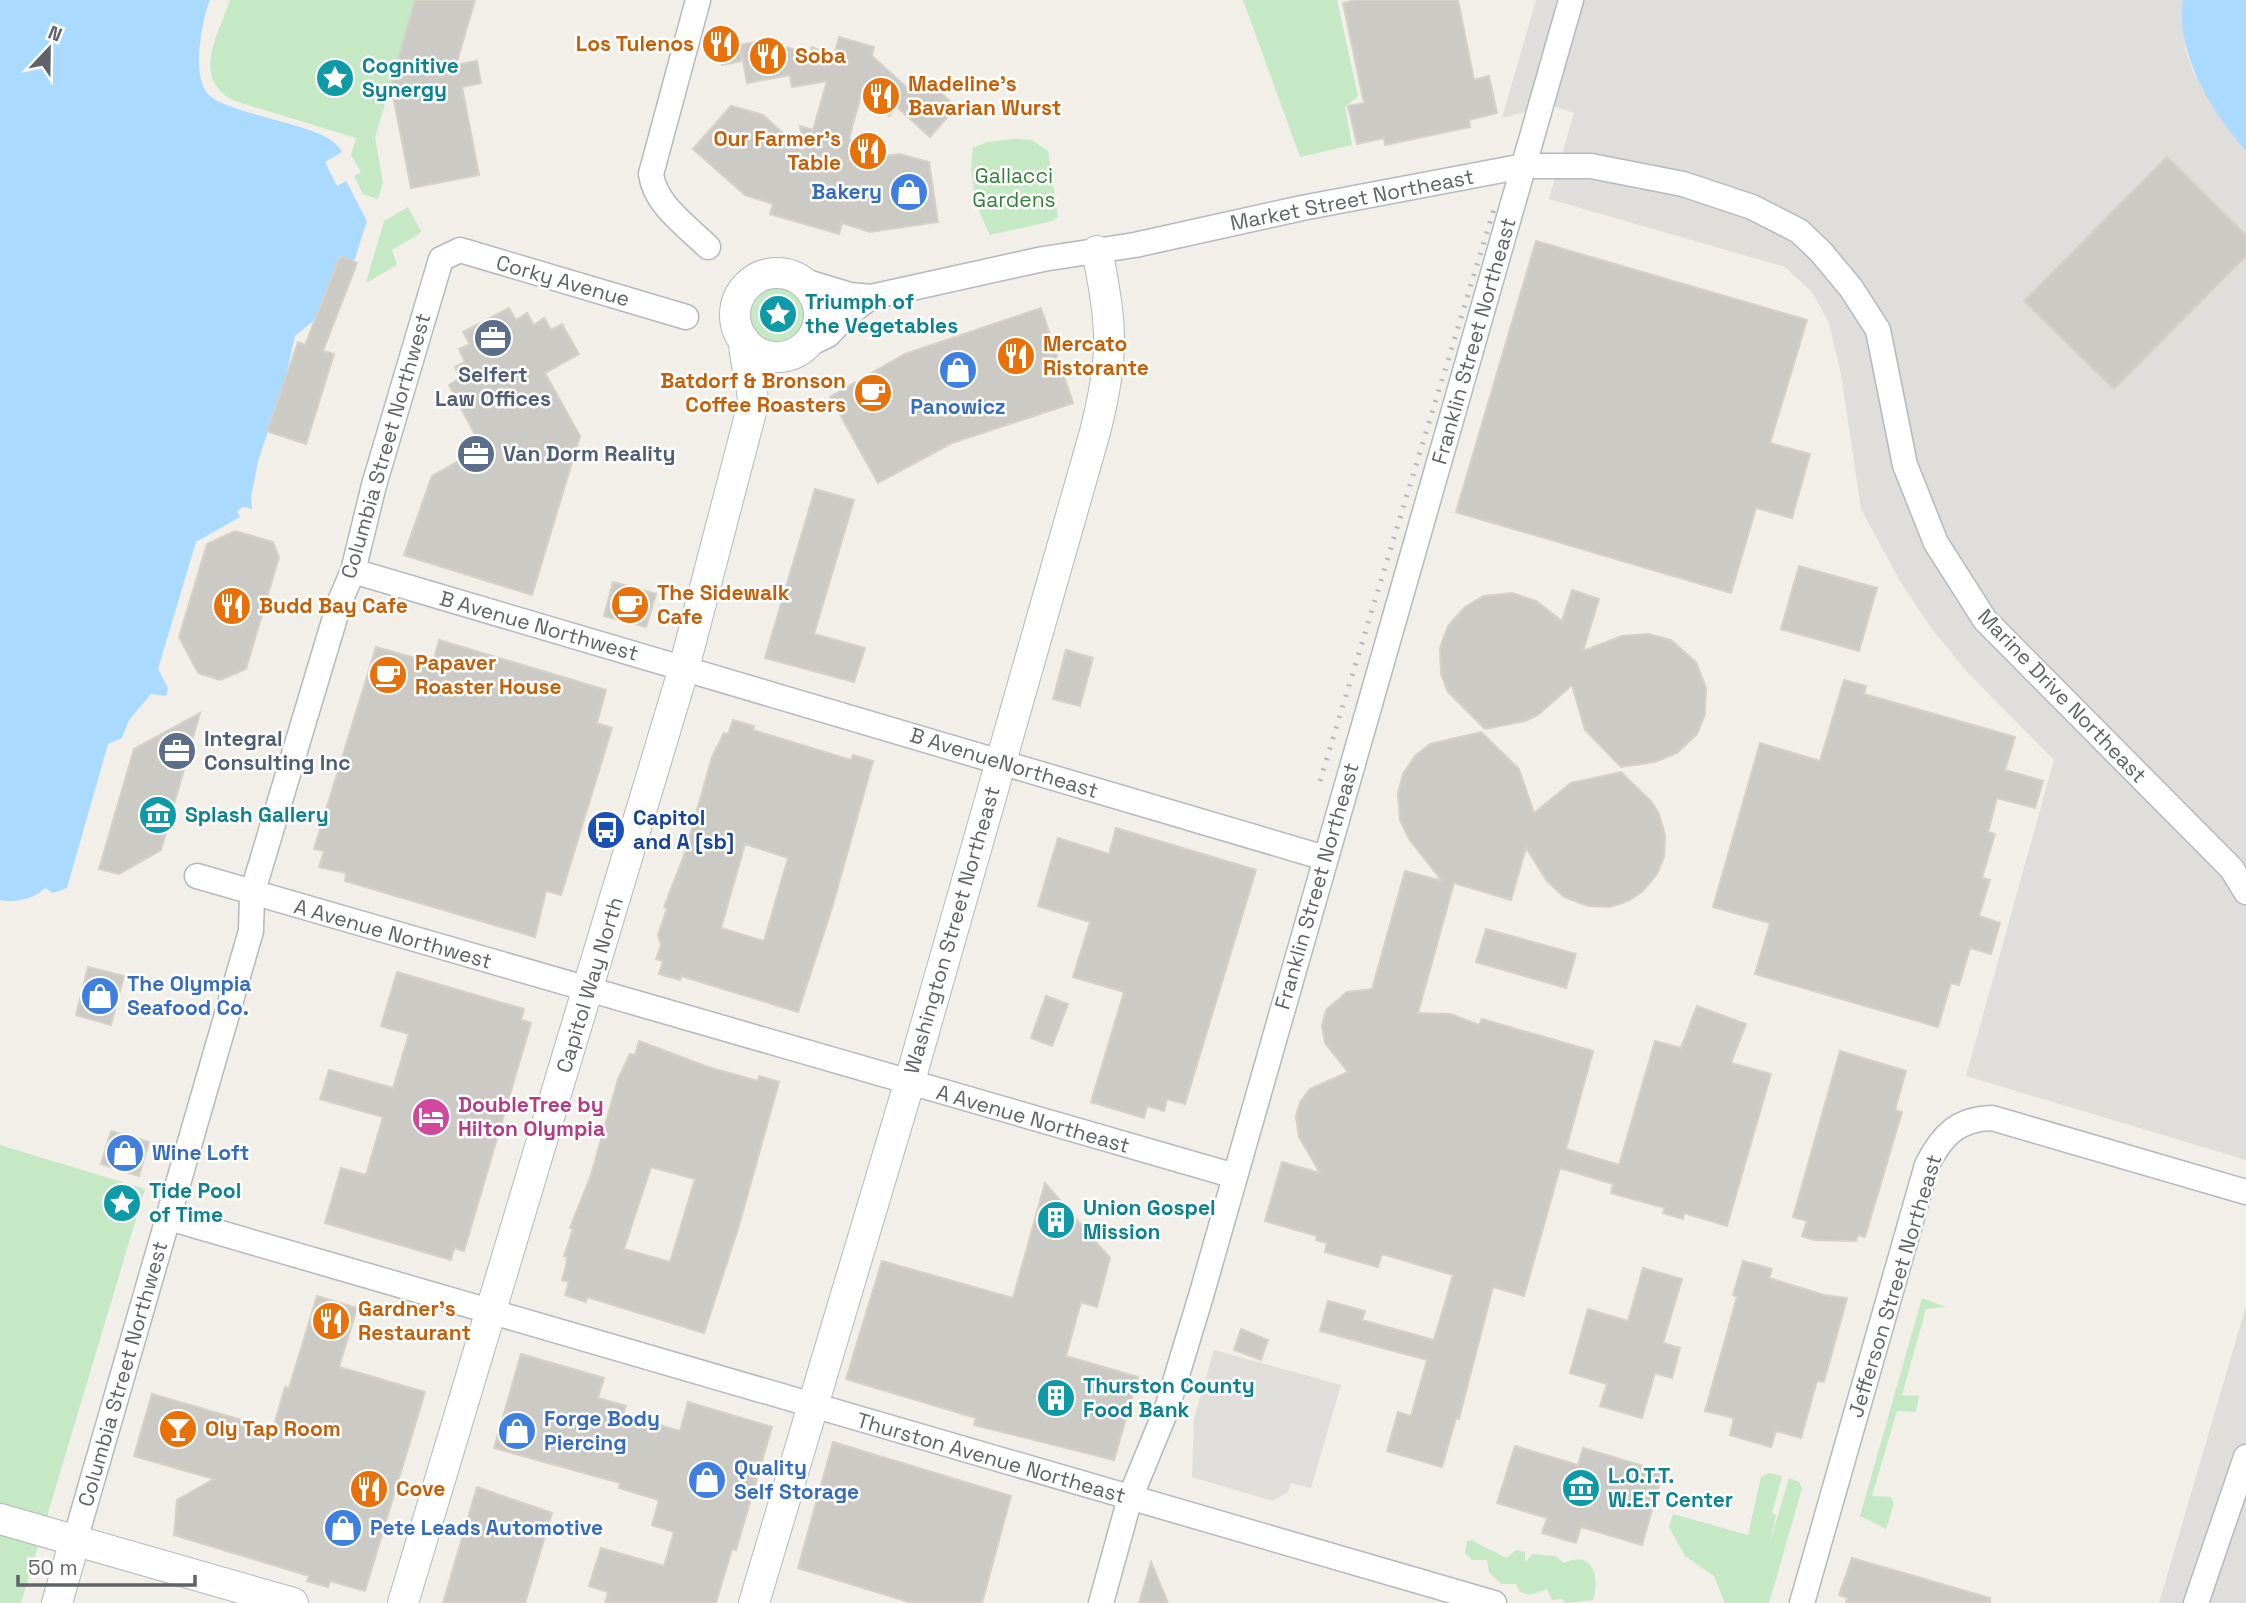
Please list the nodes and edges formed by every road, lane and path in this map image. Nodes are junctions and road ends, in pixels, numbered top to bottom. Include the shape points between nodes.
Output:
1 (698, 0) edge
2 (1571, 0) edge
3 (1524, 166) junction
4 (708, 247) dead end
5 (1097, 251) junction
6 (1821, 252) joint
7 (442, 259) joint
8 (797, 278) junction
9 (871, 297) junction
10 (686, 317) dead end
11 (744, 340) junction
12 (807, 345) junction
13 (753, 404) junction
14 (353, 572) junction
15 (684, 668) junction
16 (999, 762) junction
17 (1325, 858) junction
18 (197, 876) dead end
19 (2246, 892) edge
20 (252, 894) junction
21 (589, 991) junction
22 (909, 1084) junction
23 (1235, 1176) junction
24 (2246, 1192) edge
25 (169, 1218) junction
26 (489, 1310) junction
27 (812, 1406) junction
28 (2246, 1457) edge
29 (1130, 1498) junction
30 (0, 1519) edge
31 (75, 1540) junction
32 (1456, 1598) edge
33 (57, 1603) edge
34 (293, 1603) edge
35 (404, 1603) edge
36 (754, 1603) edge
37 (1101, 1603) edge
38 (1494, 1603) edge
39 (1802, 1603) edge
40 (2196, 1603) edge

1 - 4 street via 651,174 662,202
2 - 3 street
3 - 5 street, Market Street Northeast
3 - 6 street, Market Street Northeast via 1591,166 1683,184 1752,208 1799,231
3 - 17 street, Franklin Street Northeast
5 - 9 street, Market Street Northeast
5 - 16 street, Washington Street Northeast via 1111,332 1109,379
6 - 19 street, Marine Drive Northeast via 1878,330 1905,465 1936,542 1985,620 2232,869
7 - 10 street, Corky Avenue via 460,250
7 - 14 street, Columbia Street Northwest via 374,485
8 - 9 street, Market Street Northeast
8 - 11 street via 762,276 743,291 736,316
8 - 12 street via 817,304 818,326
9 - 12 street, Market Street Northeast via 828,335
11 - 12 street via 774,357
11 - 13 street, Capitol Way North
12 - 13 street, Capitol Way North
13 - 15 street, Capitol Way North
14 - 15 street, B Avenue Northwest
14 - 20 street, Columbia Street Northwest via 340,601
15 - 16 street, B AvenueNortheast
15 - 21 street, Capitol Way North
16 - 17 street, B AvenueNortheast
16 - 22 street, Washington Street Northeast
17 - 23 street, Franklin Street Northeast
18 - 20 street, A Avenue Northwest
20 - 21 street, A Avenue Northwest
20 - 25 street, Columbia Street Northwest via 251,931
21 - 22 street, A Avenue Northeast
21 - 26 street, Capitol Way North
22 - 23 street, A Avenue Northeast
22 - 27 street, Washington Street Northeast
23 - 29 street, Franklin Street Northeast via 1167,1408
24 - 39 street, Jefferson Street Northeast via 1992,1118 1973,1119 1945,1136 1927,1165
25 - 26 street, Thurston Avenue Northeast
25 - 31 street, Columbia Street Northwest
26 - 27 street, Thurston Avenue Northeast
26 - 35 street, Capitol Way North
27 - 29 street, Thurston Avenue Northeast
27 - 36 street, Washington Street Northeast
28 - 40 street
29 - 32 street, Thurston Avenue Northeast via 1172,1507
29 - 37 street, Franklin Street Northeast
30 - 31 street
31 - 33 street, Columbia Street Northwest
31 - 34 street
32 - 38 street, Thurston Avenue Northeast

